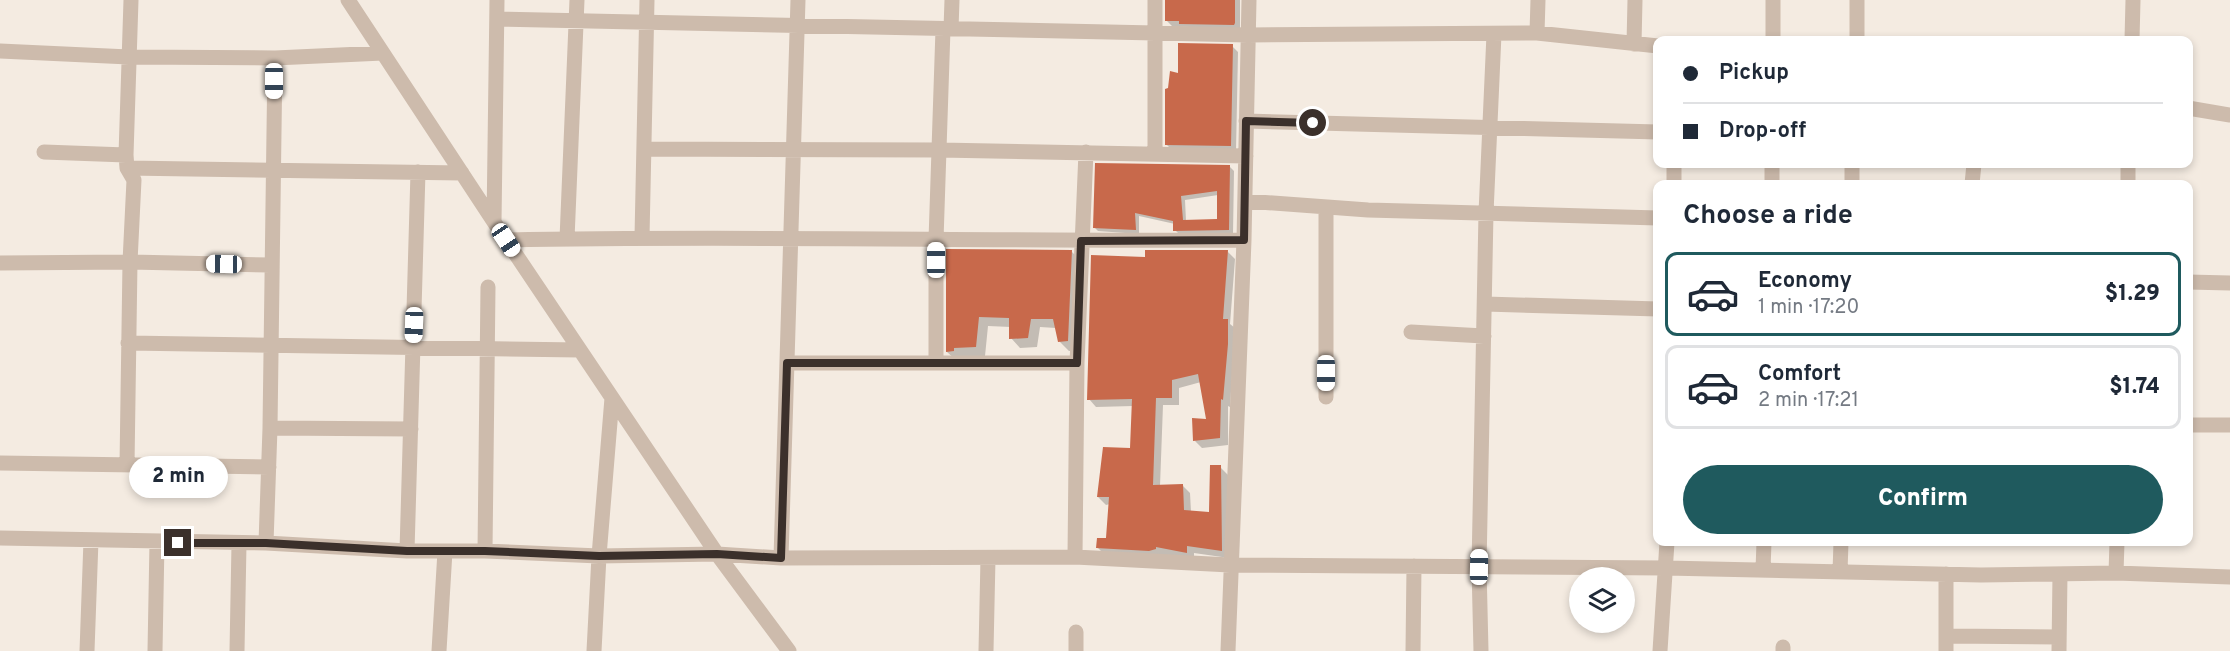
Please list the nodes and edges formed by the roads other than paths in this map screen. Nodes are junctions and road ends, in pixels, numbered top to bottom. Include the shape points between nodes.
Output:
1 (131, 0) edge
2 (348, 0) edge
3 (497, 0) edge
4 (577, 0) edge
5 (646, 0) edge
6 (798, 0) edge
7 (952, 0) edge
8 (1155, 0) edge
9 (1249, 0) edge
10 (1538, 0) edge
11 (1635, 0) edge
12 (1773, 0) edge
13 (1857, 0) edge
14 (2133, 0) edge
15 (497, 19) junction
16 (576, 21) junction
17 (646, 23) junction
18 (797, 26) junction
19 (947, 29) junction
20 (1155, 33) junction
21 (1537, 33) junction
22 (1494, 34) junction
23 (1248, 35) junction
24 (1773, 36) edge
25 (1857, 36) edge
26 (2132, 36) edge
27 (1634, 44) junction
28 (1653, 46) edge
29 (0, 51) edge
30 (383, 53) junction
31 (129, 57) junction
32 (274, 58) junction
33 (2193, 109) edge
34 (2230, 115) edge
35 (1246, 121) junction
36 (1491, 128) junction
37 (1653, 132) edge
38 (793, 148) junction
39 (644, 149) junction
40 (940, 150) junction
41 (44, 152) dead end
42 (1086, 152) junction
43 (1155, 154) junction
44 (1246, 156) junction
45 (126, 162) junction
46 (274, 170) junction
47 (418, 172) junction
48 (462, 173) junction
49 (1245, 201) junction
50 (1326, 207) junction
51 (1486, 213) junction
52 (1653, 218) edge
53 (494, 222) junction
54 (642, 237) junction
55 (567, 239) junction
56 (506, 240) junction
57 (790, 240) junction
58 (936, 240) junction
59 (1244, 240) junction
60 (1081, 241) junction
61 (129, 262) junction
62 (0, 263) edge
63 (271, 265) junction
64 (2193, 282) edge
65 (2230, 283) edge
66 (488, 287) dead end
67 (1485, 304) junction
68 (1653, 309) edge
69 (1411, 332) dead end
70 (1484, 336) junction
71 (128, 343) junction
72 (271, 344) junction
73 (413, 347) junction
74 (487, 348) junction
75 (580, 350) junction
76 (787, 363) junction
77 (936, 363) junction
78 (1077, 363) junction
79 (1326, 397) dead end
80 (612, 398) junction
81 (2193, 425) edge
82 (2230, 425) edge
83 (270, 428) junction
84 (411, 429) junction
85 (0, 463) edge
86 (127, 465) junction
87 (269, 467) junction
88 (0, 538) edge
89 (91, 540) junction
90 (157, 542) junction
91 (266, 543) junction
92 (238, 544) junction
93 (1667, 546) edge
94 (1764, 546) edge
95 (1841, 546) edge
96 (2117, 546) edge
97 (407, 551) junction
98 (446, 551) junction
99 (485, 551) junction
100 (717, 554) junction
101 (599, 556) junction
102 (1075, 557) junction
103 (781, 558) junction
104 (988, 558) junction
105 (1230, 565) junction
106 (1414, 566) junction
107 (1479, 567) junction
108 (1666, 568) junction
109 (1763, 570) junction
110 (1840, 572) junction
111 (2115, 573) junction
112 (1946, 574) junction
113 (2060, 574) junction
114 (2230, 578) edge
115 (1076, 632) dead end
116 (1946, 644) edge
117 (2059, 644) edge
118 (87, 651) edge
119 (155, 651) edge
120 (237, 651) edge
121 (439, 651) edge
122 (594, 651) edge
123 (789, 651) edge
124 (986, 651) edge
125 (1076, 651) edge
126 (1228, 651) edge
127 (1413, 651) edge
128 (1481, 651) edge
129 (1660, 651) edge

1 - 31 street
2 - 30 street
3 - 15 street
4 - 16 street
5 - 17 street
6 - 18 street
7 - 19 street
8 - 20 street
9 - 23 street
10 - 21 street
11 - 27 street
12 - 24 street
13 - 25 street
14 - 26 street
15 - 16 street
15 - 53 street
16 - 17 street
16 - 55 street
17 - 18 street
17 - 39 street
18 - 19 street
18 - 38 street
19 - 20 street
19 - 40 street
20 - 23 street
20 - 43 street
21 - 22 street
21 - 27 street
22 - 23 street
22 - 36 street
23 - 35 street
27 - 28 street
29 - 31 street
30 - 32 street
30 - 48 street
31 - 32 street
31 - 45 street
32 - 46 street
33 - 34 street
35 - 36 street
35 - 44 street
36 - 37 street
36 - 51 street
38 - 39 street
38 - 40 street
38 - 57 street
39 - 54 street
40 - 42 street
40 - 58 street
41 - 45 street
42 - 43 street
42 - 60 street
43 - 44 street
44 - 49 street
45 - 46 street
45 - 61 street via 134,180
46 - 47 street
46 - 63 street
47 - 48 street
47 - 73 street
48 - 53 street
49 - 50 street
49 - 59 street
50 - 51 street
50 - 79 street
51 - 52 street
51 - 67 street
53 - 56 street
54 - 55 street
54 - 57 street
55 - 56 street
56 - 75 street
57 - 58 street
57 - 76 street
58 - 60 street
58 - 77 street
59 - 60 street
59 - 105 street
60 - 78 street
61 - 62 street
61 - 63 street
61 - 71 street
63 - 72 street
64 - 65 street
66 - 74 street
67 - 68 street
67 - 70 street
69 - 70 street
70 - 107 street
71 - 72 street
71 - 86 street
72 - 73 street
72 - 83 street
73 - 74 street
73 - 84 street
74 - 75 street
74 - 99 street
75 - 80 street
76 - 77 street
76 - 103 street
77 - 78 street
78 - 102 street
80 - 100 street
80 - 101 street
81 - 82 street
83 - 84 street
83 - 87 street
84 - 97 street
85 - 86 street
86 - 87 street
87 - 91 street
88 - 89 street
89 - 90 street
89 - 118 street
90 - 92 street
90 - 119 street
91 - 92 street
91 - 97 street
92 - 120 street
93 - 108 street
94 - 109 street
95 - 110 street
96 - 111 street
97 - 98 street
98 - 99 street
98 - 121 street
99 - 101 street
100 - 101 street
100 - 103 street
100 - 123 street
101 - 122 street
102 - 104 street
102 - 105 street
103 - 104 street
104 - 124 street
105 - 106 street
105 - 126 street
106 - 107 street
106 - 127 street
107 - 108 street
107 - 128 street
108 - 109 street
108 - 129 street
109 - 110 street
110 - 112 street
111 - 113 street
111 - 114 street
112 - 113 street
112 - 116 street
113 - 117 street
115 - 125 street
116 - 117 street

